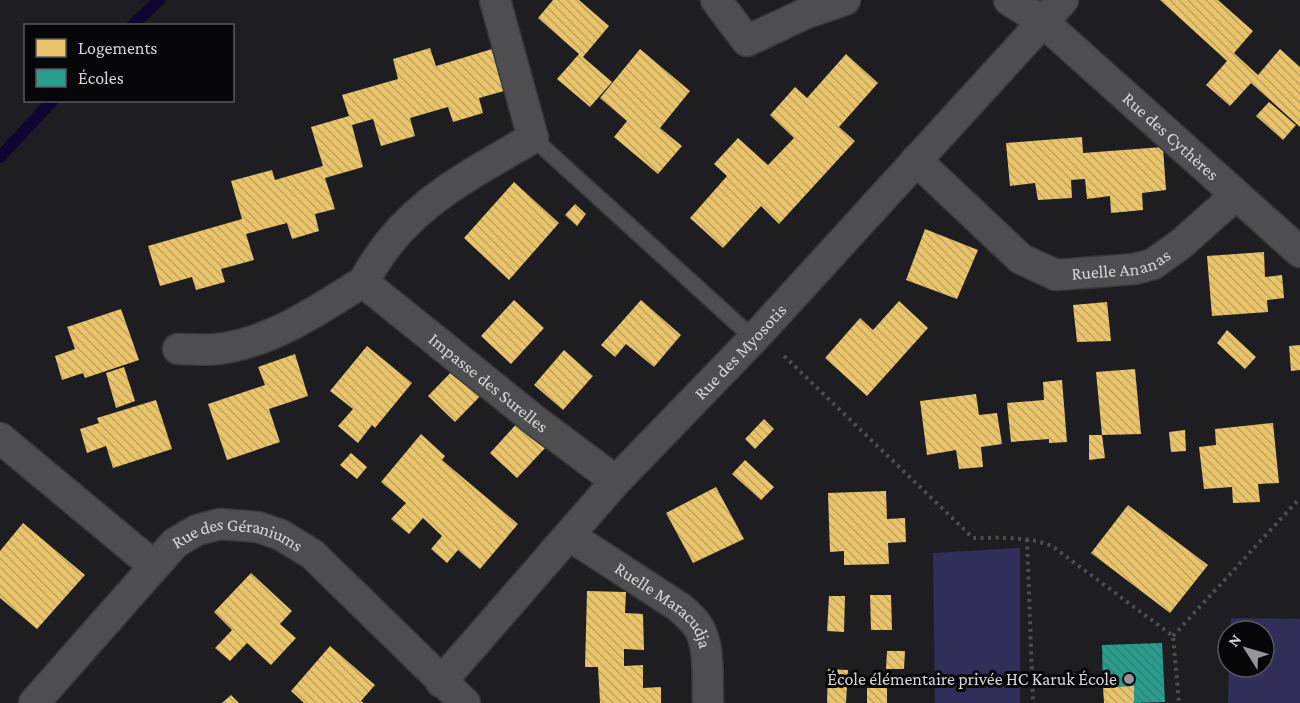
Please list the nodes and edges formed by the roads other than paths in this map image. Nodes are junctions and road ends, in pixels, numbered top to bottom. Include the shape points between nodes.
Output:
1 (495, 0) edge
2 (716, 0) edge
3 (845, 0) edge
4 (1009, 0) edge
5 (1052, 10) edge
6 (533, 138) junction
7 (916, 160) junction
8 (1236, 195) junction
9 (1300, 252) edge
10 (363, 282) junction
11 (756, 335) junction
12 (178, 349) dead end
13 (0, 438) edge
14 (616, 481) junction
15 (570, 536) junction
16 (154, 566) junction
17 (441, 682) junction
18 (34, 703) edge
19 (465, 703) edge
20 (708, 703) edge

1 - 6 street
2 - 3 street via 747,41
4 - 5 street, Rue des Cythères
5 - 7 street, Rue des Myosotis
5 - 8 street, Rue des Cythères
6 - 10 street via 452,184 415,214 389,243
6 - 11 lane
7 - 8 street, Ruelle Ananas via 1021,259 1056,275 1153,264
7 - 11 street, Rue des Myosotis
8 - 9 street, Rue des Cythères
10 - 12 street via 308,316 256,340 224,349
10 - 14 street, Impasse des Surelles
11 - 14 street, Rue des Myosotis
13 - 16 street, Rue des Géraniums
14 - 15 street, Rue des Myosotis
15 - 17 street, Rue des Myosotis
15 - 20 street, Ruelle Maracudja via 692,618 705,647
16 - 17 street, Rue des Géraniums via 175,543 197,530 220,525 248,526 281,535 312,554
16 - 18 street
17 - 19 street

